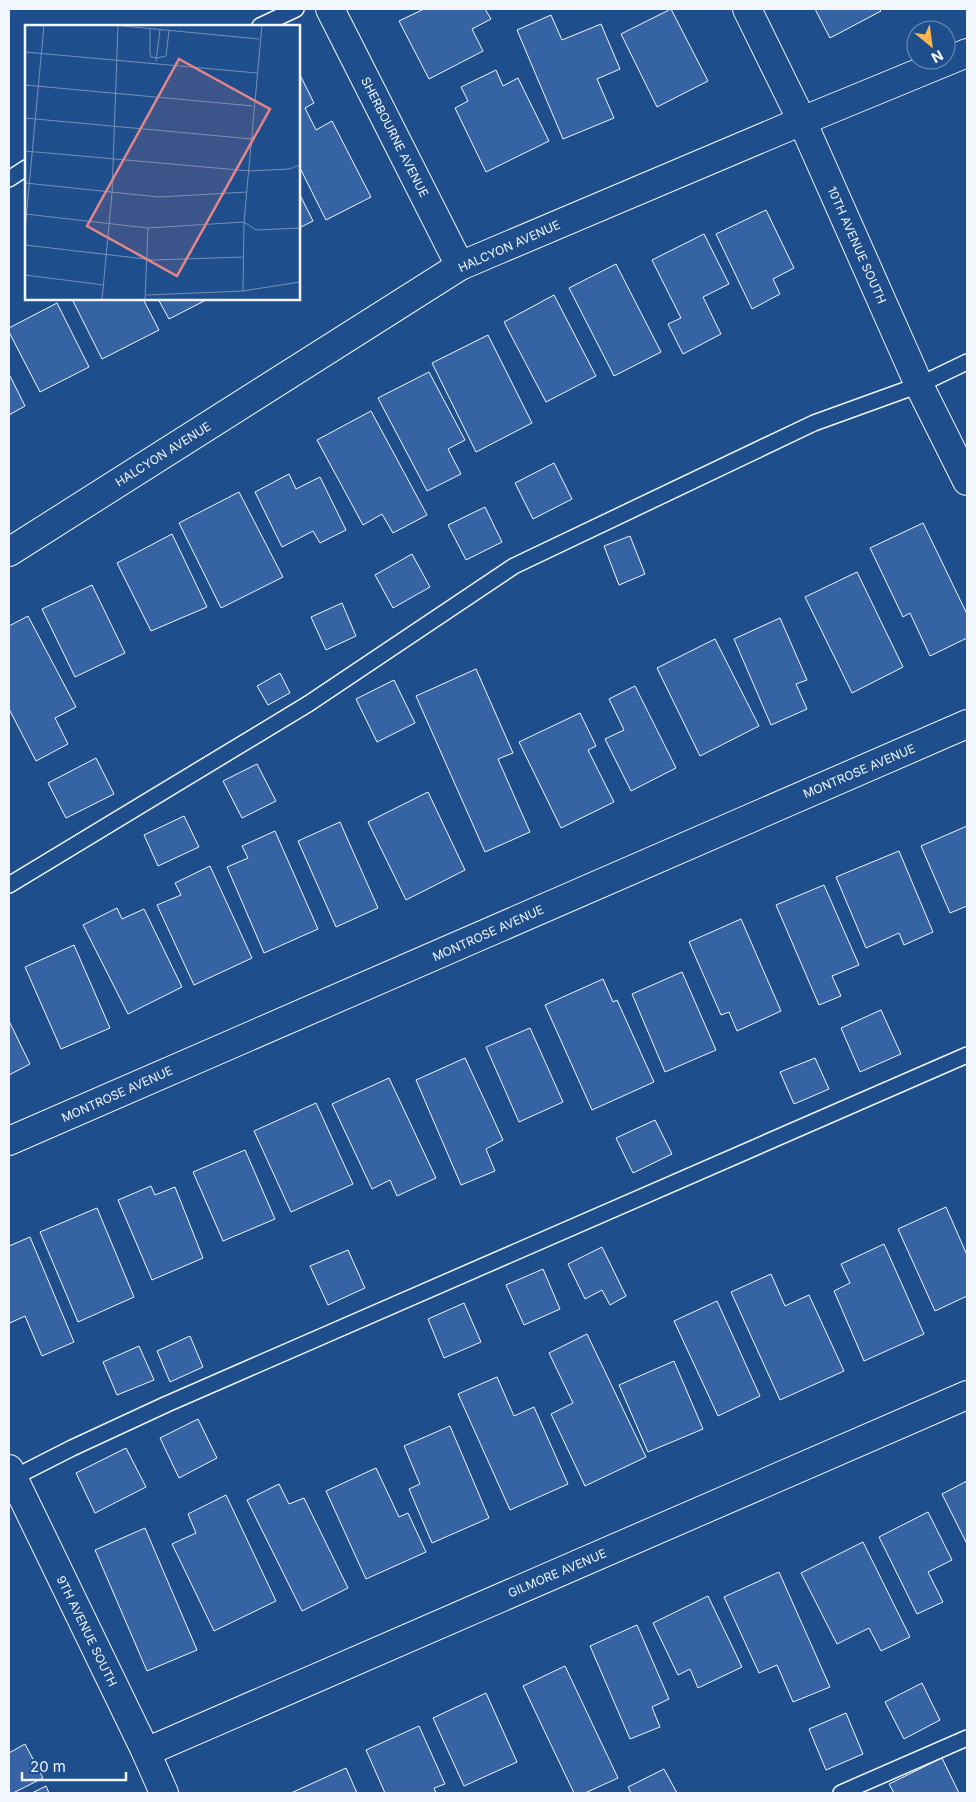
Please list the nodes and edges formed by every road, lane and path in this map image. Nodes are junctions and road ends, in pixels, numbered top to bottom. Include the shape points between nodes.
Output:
1 (296, 9) edge
2 (330, 9) edge
3 (747, 9) edge
4 (262, 25) edge
5 (967, 53) edge
6 (802, 121) junction
7 (25, 169) edge
8 (9, 179) edge
9 (460, 266) junction
10 (967, 362) edge
11 (919, 385) junction
12 (967, 481) edge
13 (9, 552) edge
14 (967, 724) edge
15 (9, 885) edge
16 (967, 1056) edge
17 (9, 1141) edge
18 (967, 1395) edge
19 (11, 1474) edge
20 (967, 1738) edge
21 (146, 1752) junction
22 (164, 1793) edge
23 (841, 1793) edge

1 - 4 lane
2 - 9 street, SHERBOURNE AVENUE
3 - 6 street, 10TH AVENUE SOUTH
5 - 6 street, HALCYON AVENUE
6 - 9 street, HALCYON AVENUE
6 - 11 street, 10TH AVENUE SOUTH
7 - 8 lane
9 - 13 street, HALCYON AVENUE
10 - 11 lane
11 - 12 street, 10TH AVENUE SOUTH
11 - 15 lane via 814,424 514,566 308,704
14 - 17 street, MONTROSE AVENUE
16 - 19 lane
18 - 21 street, GILMORE AVENUE
19 - 21 street, 9TH AVENUE SOUTH
20 - 23 lane
21 - 22 street, 9TH AVENUE SOUTH

